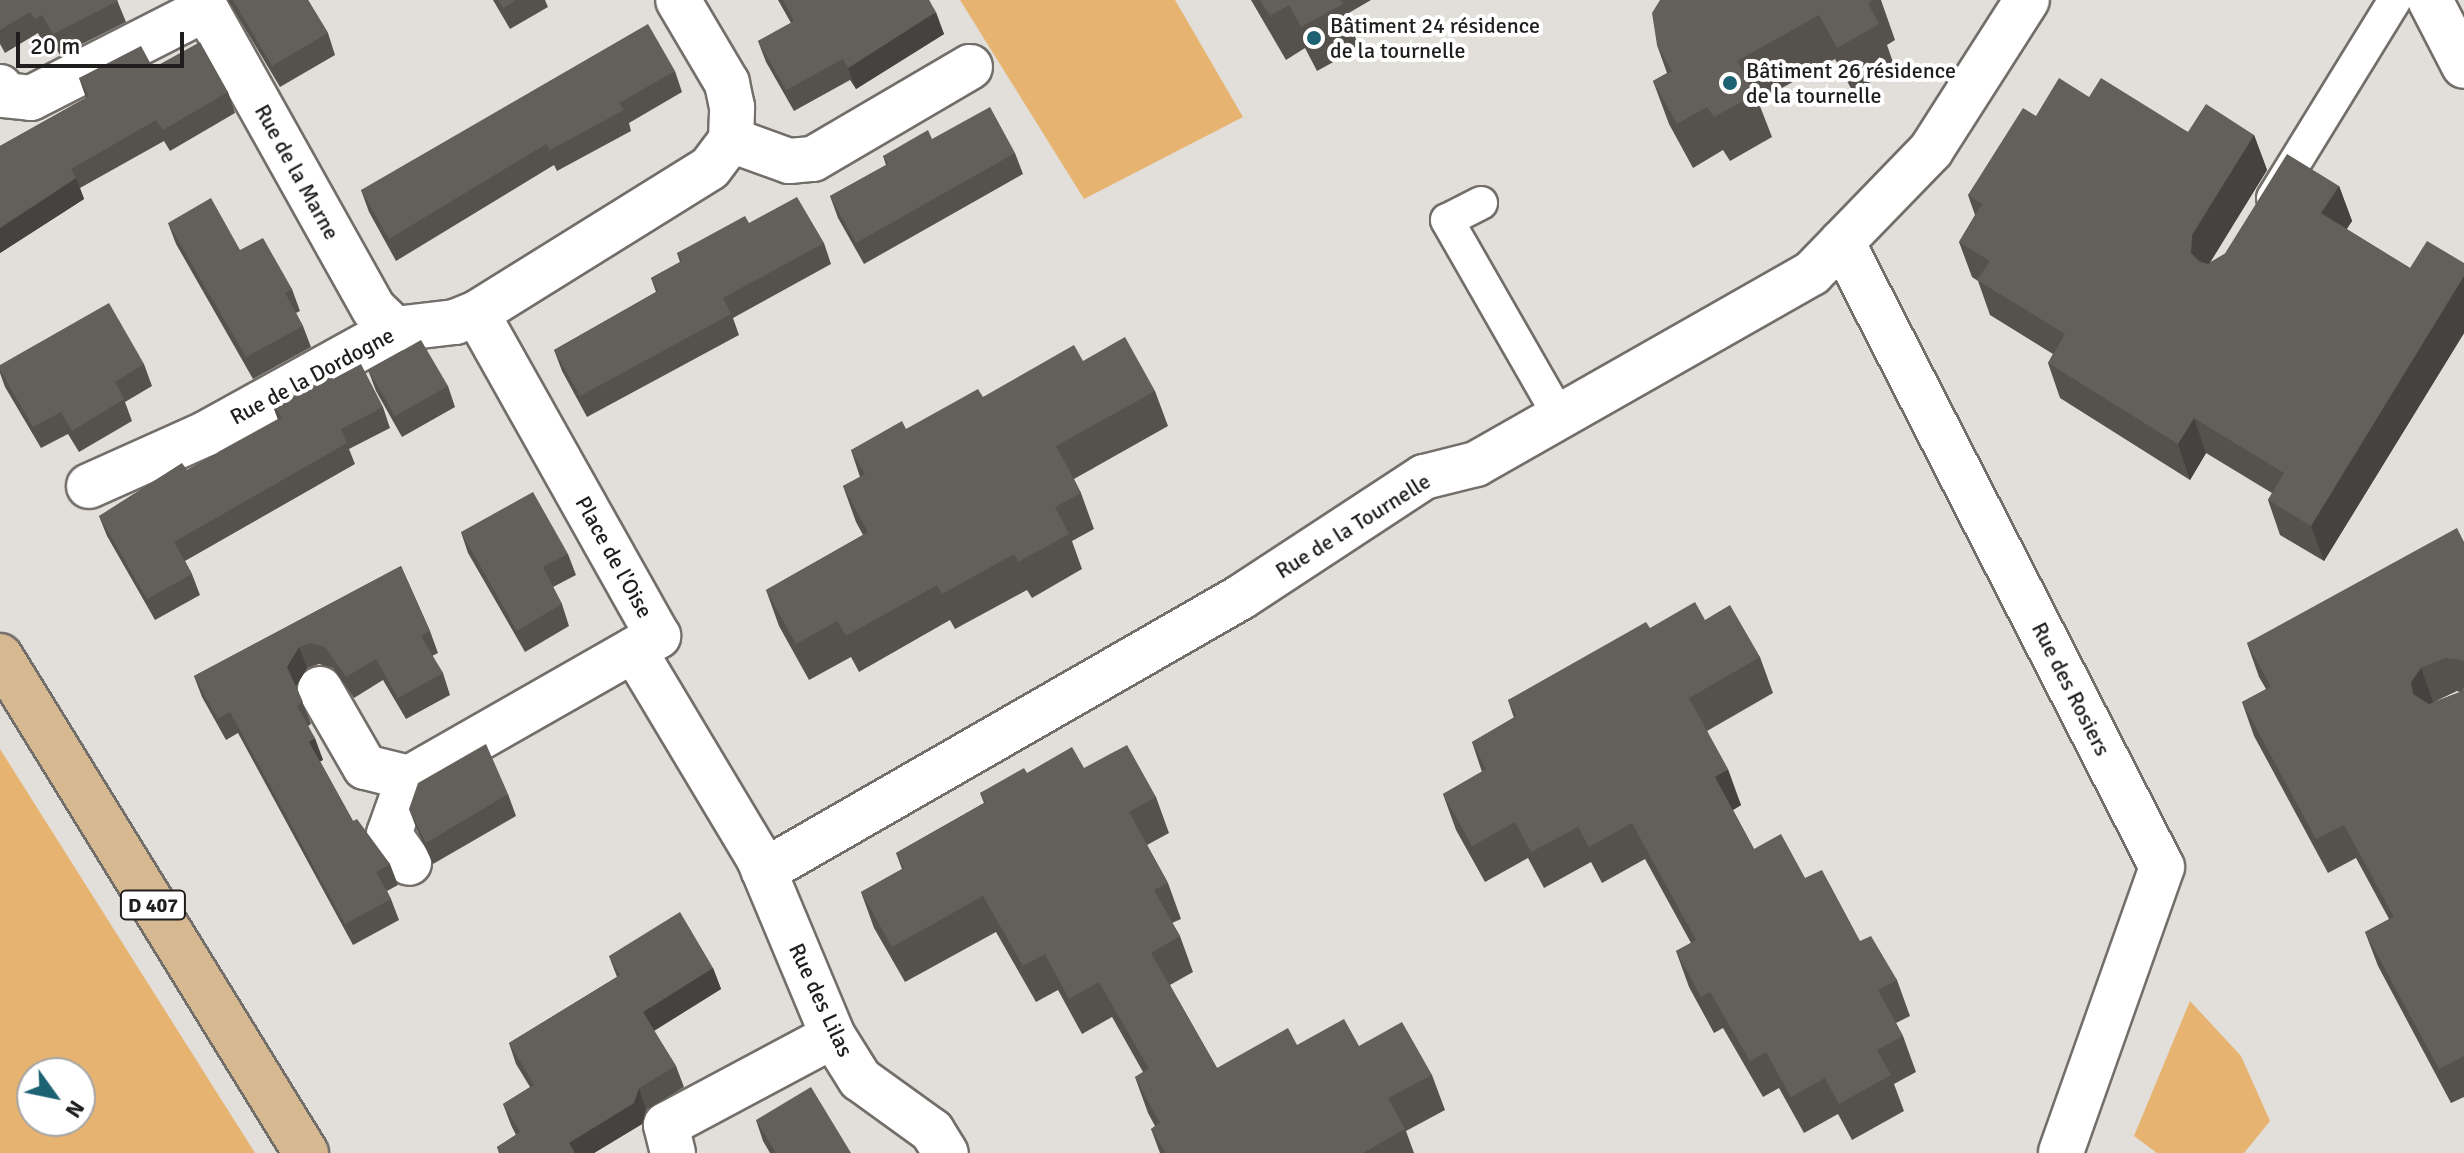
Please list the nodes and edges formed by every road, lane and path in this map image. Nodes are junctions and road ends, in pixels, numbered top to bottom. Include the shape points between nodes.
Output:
1 (678, 0) edge
2 (2027, 0) edge
3 (2395, 0) edge
4 (2430, 0) edge
5 (203, 4) edge
6 (2464, 66) edge
7 (970, 67) dead end
8 (0, 87) edge
9 (731, 140) junction
10 (1481, 203) dead end
11 (2253, 229) edge
12 (1842, 242) junction
13 (477, 313) junction
14 (395, 329) junction
15 (1560, 417) junction
16 (89, 486) dead end
17 (634, 650) junction
18 (0, 656) edge
19 (320, 689) dead end
20 (409, 778) junction
21 (409, 863) dead end
22 (762, 865) junction
23 (833, 1036) junction
24 (306, 1153) edge
25 (673, 1153) edge
26 (946, 1153) edge
27 (2061, 1153) edge

1 - 9 street via 727,83
2 - 12 street, Rue de la Tournelle via 1931,150
3 - 11 lane
4 - 6 street
5 - 8 street, Rue de la Marne via 31,98 4,95
5 - 14 street, Rue de la Marne via 374,309
7 - 9 street via 813,159 789,161
9 - 13 street, Rue de la Dordogne via 688,186
10 - 15 lane via 1447,220
12 - 15 street, Rue de la Tournelle via 1812,273
12 - 27 street, Rue des Rosiers via 2162,867
13 - 14 street, Rue de la Dordogne via 455,322
13 - 17 street, Place de l'Oise via 658,636
14 - 16 street, Rue de la Dordogne via 205,434
15 - 22 street, Rue de la Tournelle via 1476,464 1424,477 1241,597
17 - 20 street, Place de l'Oise
17 - 22 street, Rue des Lilas
18 - 24 main road, D 407
19 - 20 street via 365,767
20 - 21 street via 389,834
22 - 23 street, Rue des Lilas
23 - 25 street via 666,1125
23 - 26 street, Rue des Lilas via 860,1079 932,1131

